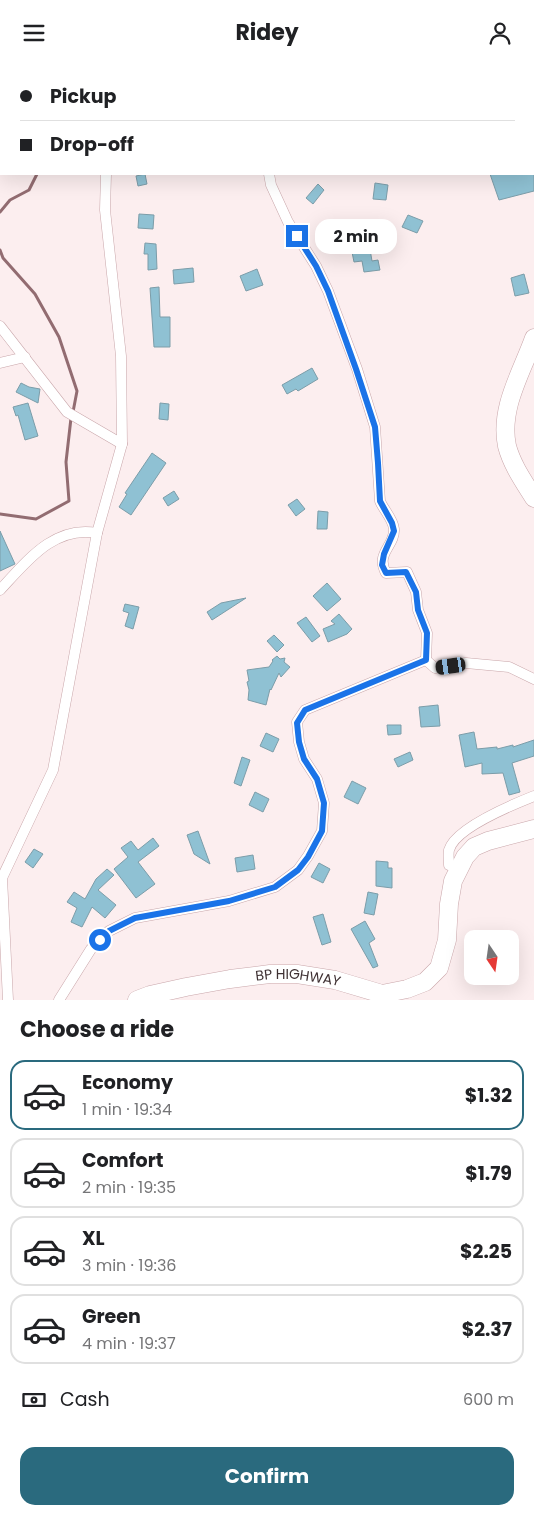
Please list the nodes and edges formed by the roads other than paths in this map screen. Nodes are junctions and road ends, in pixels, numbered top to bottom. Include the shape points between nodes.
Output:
1 (106, 175) edge
2 (269, 175) edge
3 (0, 326) edge
4 (534, 338) edge
5 (25, 357) junction
6 (0, 363) edge
7 (122, 444) junction
8 (534, 498) edge
9 (97, 533) junction
10 (0, 590) edge
11 (426, 660) junction
12 (534, 679) edge
13 (534, 797) edge
14 (534, 829) edge
15 (459, 867) junction
16 (8, 1000) edge
17 (59, 1000) edge
18 (137, 1000) edge

1 - 7 street via 105,210 121,356
2 - 11 street via 288,222 328,291 375,427 380,501 394,531 382,565 386,573 406,572 416,592 418,610 427,633
3 - 5 street
4 - 8 highway via 509,403 506,420 507,446 518,473
5 - 6 street
5 - 7 street via 67,412
7 - 9 street
9 - 10 street via 65,534 41,548
9 - 16 street via 53,770 2,878
11 - 12 street via 435,668 466,663 509,667
11 - 17 street via 305,710 297,723 304,759 317,779 324,803 322,831 298,870 275,887 229,901 135,918 109,931 91,949
13 - 15 street via 471,826 459,836 449,849 449,865
14 - 15 highway, BP HIGHWAY via 474,847
15 - 18 highway, BP HIGHWAY via 453,881 447,940 439,968 425,982 382,994 325,979 270,974 186,987

